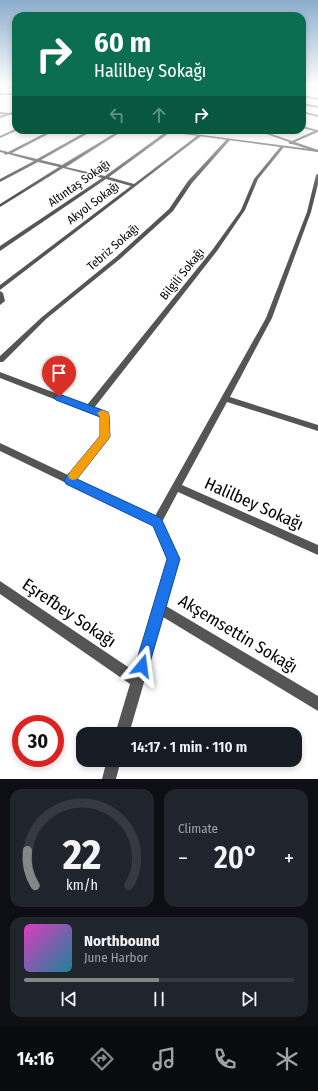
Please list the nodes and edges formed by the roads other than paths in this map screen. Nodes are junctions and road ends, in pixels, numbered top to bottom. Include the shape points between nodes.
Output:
1 (306, 128) edge
2 (317, 131) edge
3 (12, 132) edge
4 (46, 134) edge
5 (85, 134) edge
6 (116, 134) edge
7 (165, 134) edge
8 (184, 134) edge
9 (269, 134) edge
10 (199, 136) junction
11 (0, 138) edge
12 (228, 140) junction
13 (291, 142) junction
14 (284, 147) junction
15 (318, 151) edge
16 (0, 152) edge
17 (7, 153) junction
18 (0, 157) edge
19 (37, 161) junction
20 (62, 167) junction
21 (318, 174) edge
22 (105, 178) junction
23 (0, 182) edge
24 (134, 185) junction
25 (0, 206) edge
26 (0, 249) edge
27 (0, 288) edge
28 (0, 293) edge
29 (0, 303) edge
30 (0, 360) edge
31 (0, 375) edge
32 (225, 398) junction
33 (88, 409) junction
34 (318, 428) edge
35 (0, 447) edge
36 (70, 480) junction
37 (176, 487) junction
38 (157, 522) junction
39 (318, 550) edge
40 (0, 587) edge
41 (159, 608) junction
42 (138, 681) junction
43 (318, 704) edge
44 (124, 727) edge
45 (112, 767) edge
46 (109, 779) edge

1 - 2 street
2 - 13 street
3 - 11 street
4 - 17 street
5 - 19 street
6 - 20 street
7 - 22 street, Altıntaş Sokağı
8 - 10 street
9 - 13 street
10 - 12 street
10 - 24 street, Akyol Sokağı
12 - 14 street
12 - 30 street, Tebriz Sokağı via 190,182 170,210 118,258 44,318
13 - 14 street, Bilgili Sokağı
13 - 15 street
14 - 15 street
14 - 33 street, Bilgili Sokağı via 256,179 243,210 215,250
16 - 17 street
17 - 18 street
17 - 19 street
19 - 20 street
19 - 23 street
20 - 22 street
20 - 25 street
21 - 32 street via 309,212 269,318
22 - 24 street
22 - 26 street, Altıntaş Sokağı
24 - 27 street, Akyol Sokağı
28 - 29 street
31 - 33 street
32 - 34 street
32 - 37 street
33 - 36 street via 104,415 105,437
35 - 36 street
36 - 38 street
37 - 38 street
37 - 39 street, Halilbey Sokağı
38 - 41 street, Akşemsettin Sokağı via 174,559
40 - 42 street, Eşrefbey Sokağı
41 - 42 street, Akşemsettin Sokağı
41 - 43 street, Akşemsettin Sokağı
42 - 44 street, Akşemsettin Sokağı
45 - 46 street

